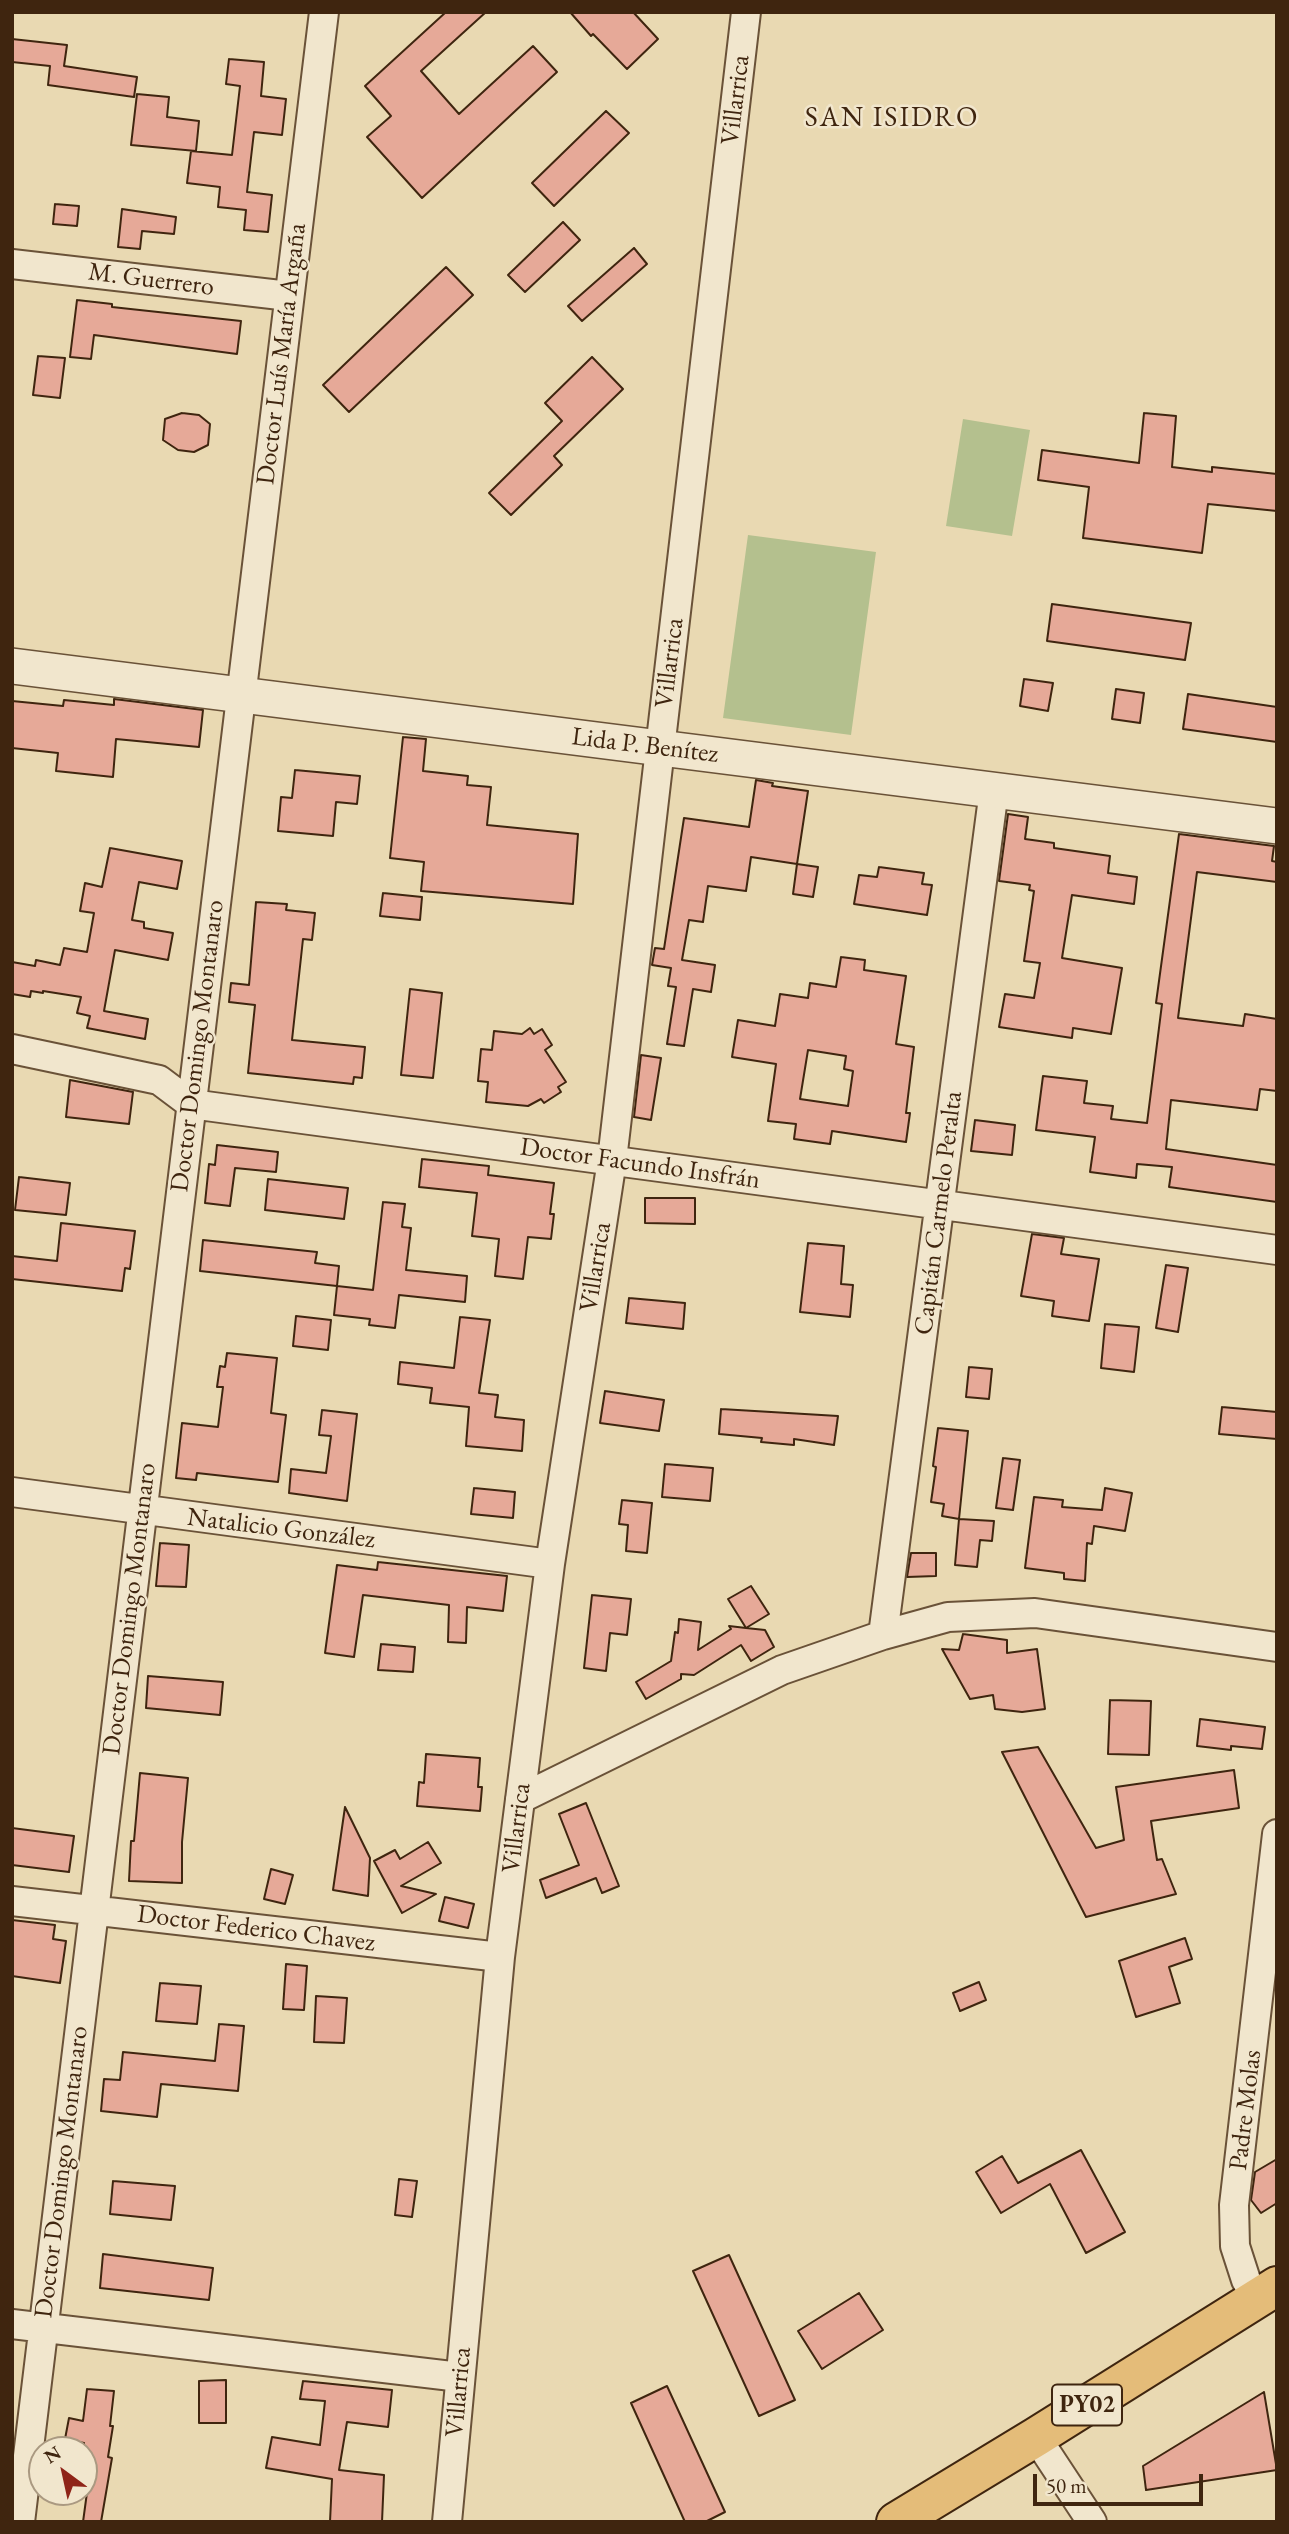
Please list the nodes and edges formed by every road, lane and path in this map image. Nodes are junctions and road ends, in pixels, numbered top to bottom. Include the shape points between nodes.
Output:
1 (324, 12) edge
2 (746, 12) edge
3 (12, 264) edge
4 (289, 296) junction
5 (12, 666) edge
6 (241, 696) junction
7 (660, 748) junction
8 (994, 790) junction
9 (1277, 826) edge
10 (12, 1049) edge
11 (191, 1104) junction
12 (612, 1160) junction
13 (940, 1205) junction
14 (1277, 1250) edge
15 (12, 1492) edge
16 (142, 1510) junction
17 (550, 1564) junction
18 (883, 1635) junction
19 (1277, 1647) edge
20 (520, 1799) junction
21 (1277, 1834) edge
22 (12, 1900) edge
23 (94, 1910) junction
24 (500, 1958) junction
25 (1266, 2292) edge
26 (12, 2324) edge
27 (43, 2329) junction
28 (460, 2376) junction
29 (1036, 2437) junction
30 (20, 2522) edge
31 (447, 2522) edge
32 (896, 2522) edge
33 (1092, 2522) edge

1 - 4 street, Doctor Luís María Argaña
2 - 7 street, Villarrica
3 - 4 street, M. Guerrero
4 - 6 street, Doctor Luís María Argaña
5 - 6 street, Lida P. Benítez
6 - 7 street, Lida P. Benítez
6 - 11 street, Doctor Domingo Montanaro
7 - 8 street, Lida P. Benítez
7 - 12 street, Villarrica
8 - 9 street, Lida P. Benítez
8 - 13 street, Capitán Carmelo Peralta
10 - 11 street, Doctor Facundo Insfrán via 159,1080
11 - 12 street, Doctor Facundo Insfrán
11 - 16 street, Doctor Domingo Montanaro
12 - 13 street, Doctor Facundo Insfrán
12 - 17 street, Villarrica
13 - 14 street, Doctor Facundo Insfrán
13 - 18 street, Capitán Carmelo Peralta
15 - 16 street, Natalicio González
16 - 17 street, Natalicio González
16 - 23 street, Doctor Domingo Montanaro
17 - 20 street, Villarrica
18 - 19 street via 948,1617 1035,1613
18 - 20 street via 782,1670
20 - 24 street, Villarrica
21 - 25 street, Padre Molas via 1234,2205 1235,2246 1246,2280
22 - 23 street, Doctor Federico Chavez
23 - 24 street, Doctor Federico Chavez
23 - 27 street, Doctor Domingo Montanaro
24 - 28 street, Villarrica
25 - 29 main road, PY02
26 - 27 street
27 - 28 street
27 - 30 street, Doctor Domingo Montanaro
28 - 31 street, Villarrica
29 - 32 main road, PY02
29 - 33 street

